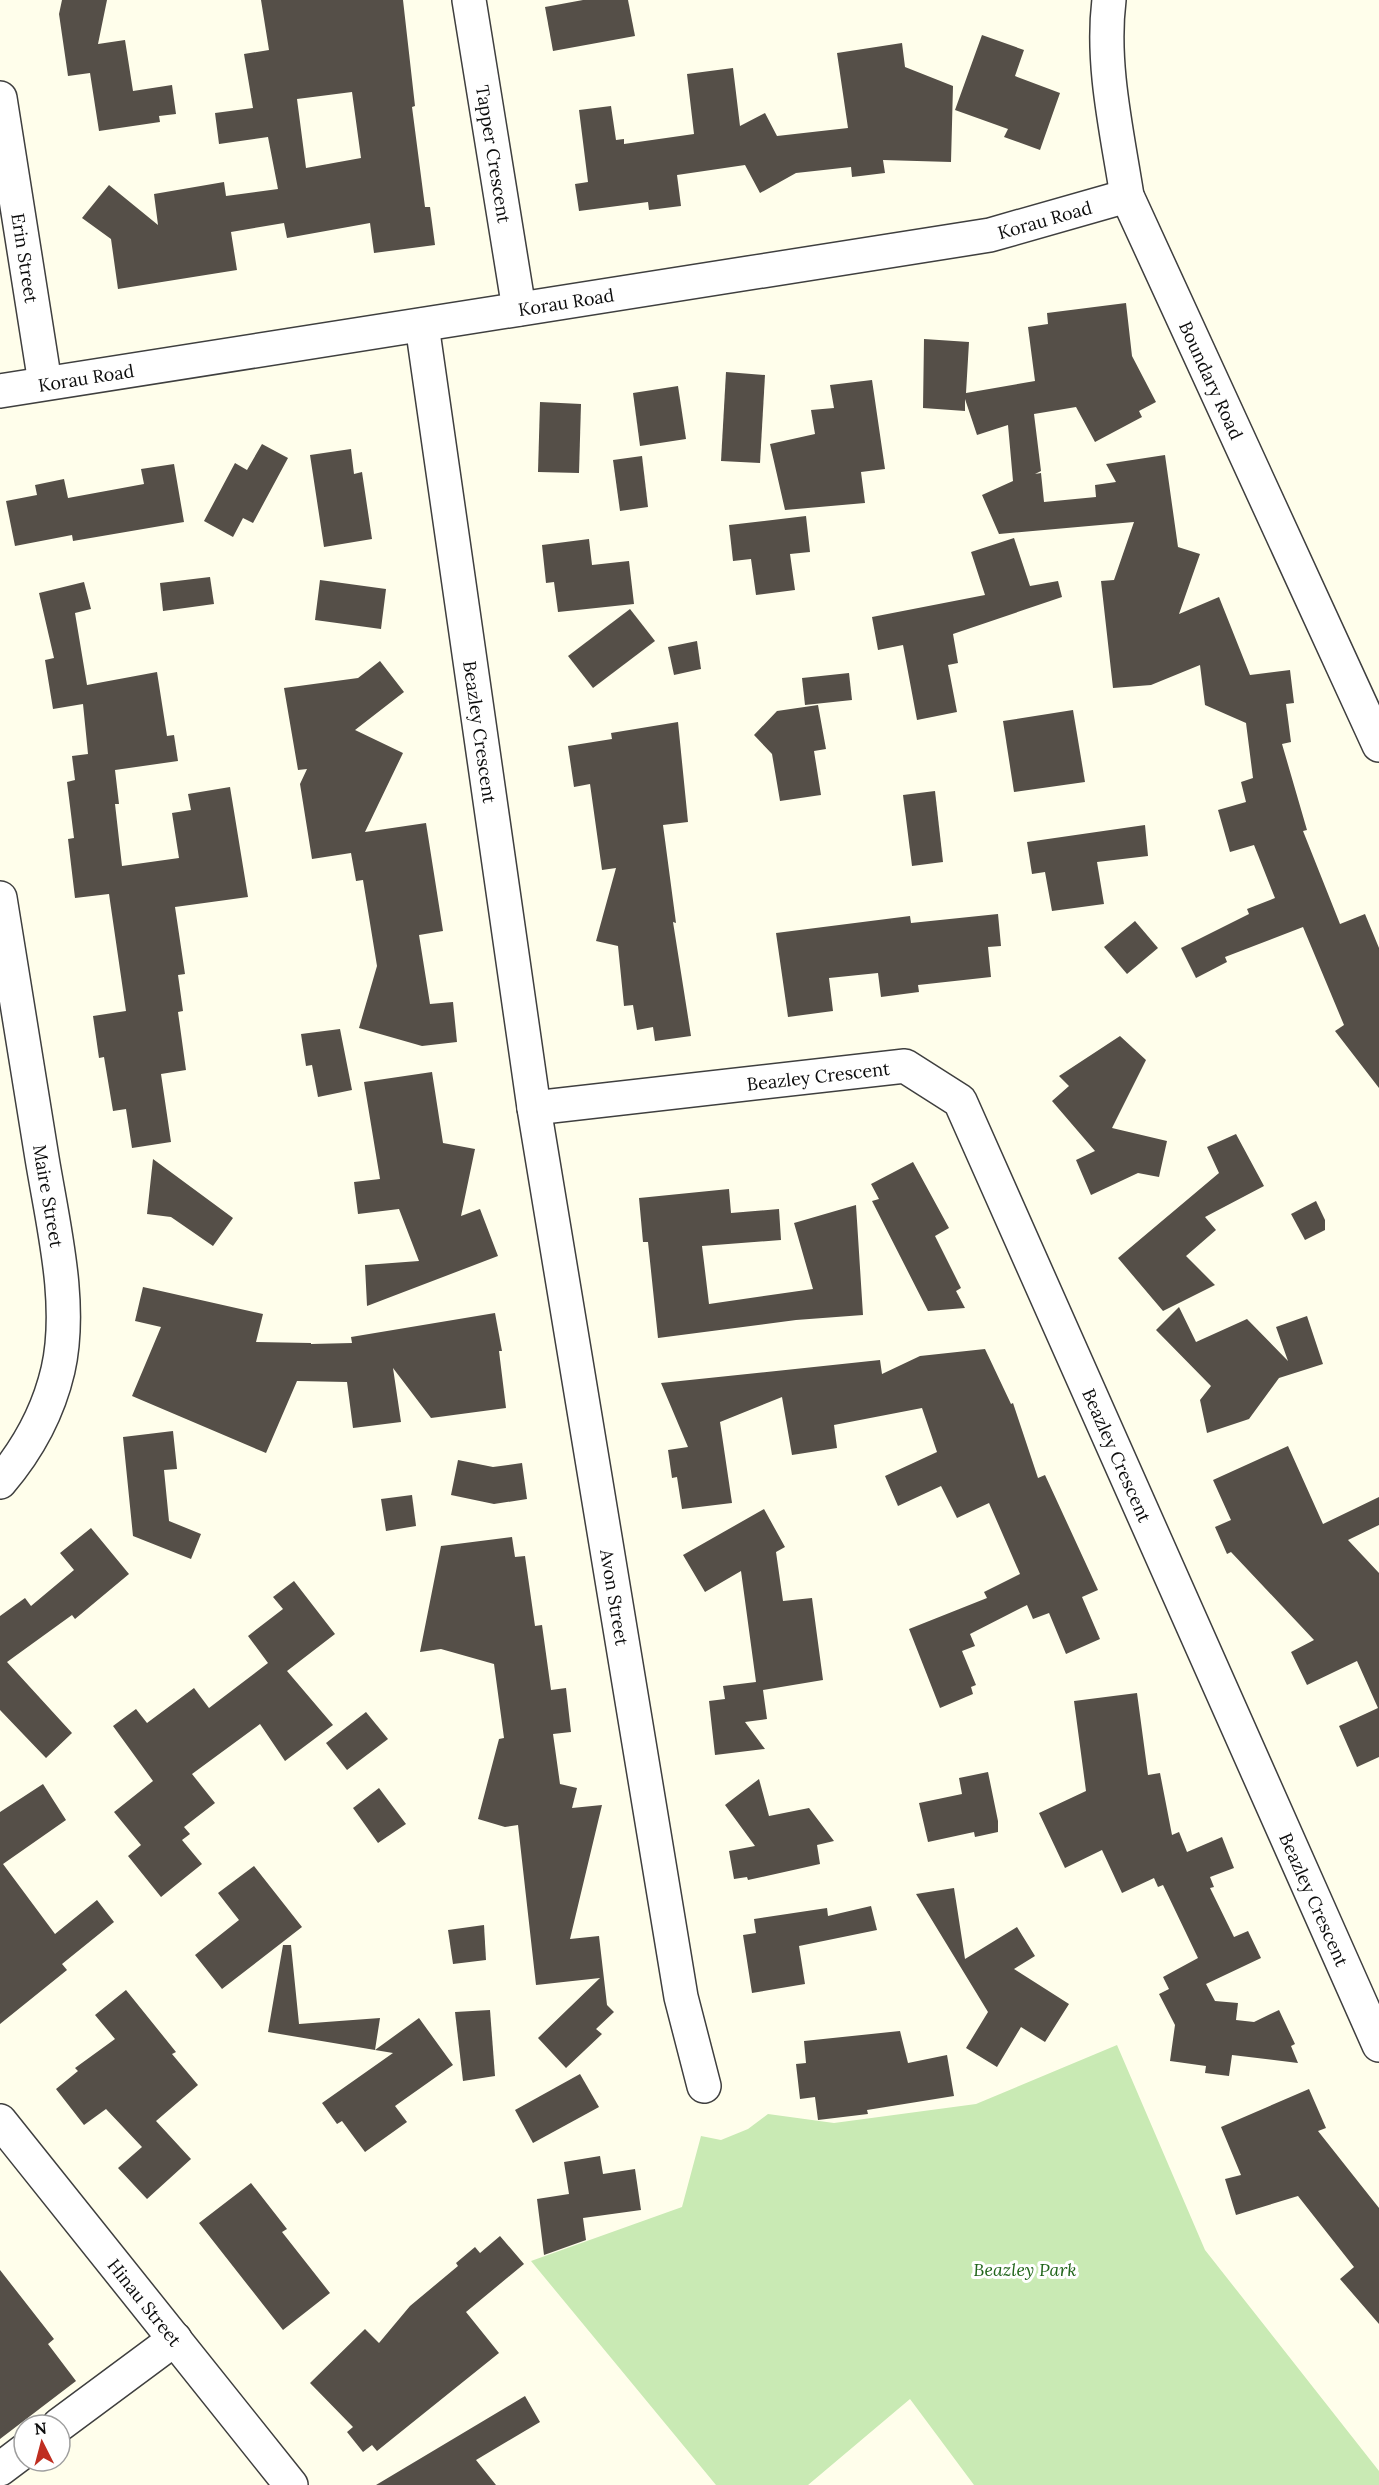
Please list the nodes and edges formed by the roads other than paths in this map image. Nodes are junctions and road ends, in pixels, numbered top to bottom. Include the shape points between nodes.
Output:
1 (469, 0) edge
2 (1109, 0) edge
3 (0, 98) edge
4 (1127, 196) junction
5 (519, 309) junction
6 (422, 325) junction
7 (45, 383) junction
8 (0, 391) edge
9 (1379, 746) edge
10 (0, 898) edge
11 (534, 1108) junction
12 (0, 1482) edge
13 (1379, 2045) edge
14 (704, 2086) dead end
15 (0, 2121) edge
16 (175, 2339) junction
17 (72, 2415) edge
18 (291, 2485) edge

1 - 5 street, Tapper Crescent
2 - 4 street, Boundary Road via 1106,27 1114,116
3 - 7 street, Erin Street
4 - 5 street, Korau Road via 990,235
4 - 9 street, Boundary Road
5 - 6 street, Korau Road
6 - 7 street, Korau Road
6 - 11 street, Beazley Crescent
7 - 8 street, Korau Road
10 - 12 street, Maire Street via 58,1255 63,1324 58,1369 45,1414 22,1456
11 - 13 street, Beazley Crescent via 905,1066 960,1101
11 - 14 street, Avon Street via 681,1997
15 - 16 street, Hinau Street
16 - 17 street
16 - 18 street, Hinau Street

